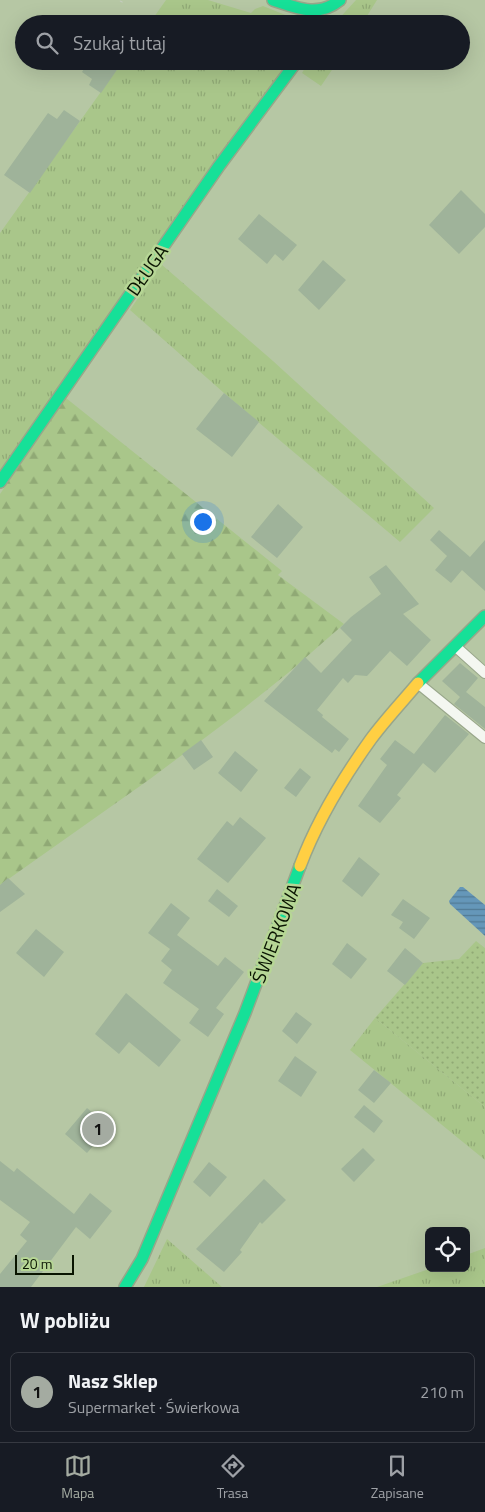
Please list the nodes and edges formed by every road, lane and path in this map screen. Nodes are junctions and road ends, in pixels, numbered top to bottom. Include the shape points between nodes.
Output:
1 (273, 0) edge
2 (340, 0) edge
3 (290, 70) edge
4 (0, 482) edge
5 (485, 616) edge
6 (455, 646) junction
7 (485, 673) edge
8 (418, 683) junction
9 (485, 738) edge
10 (125, 1287) edge

1 - 2 street via 321,11
3 - 4 street, DŁUGA via 219,166
5 - 6 street, ŚWIERKOWA
6 - 7 lane
6 - 8 street, ŚWIERKOWA
8 - 9 lane
8 - 10 street, ŚWIERKOWA via 372,738 324,814 142,1259

